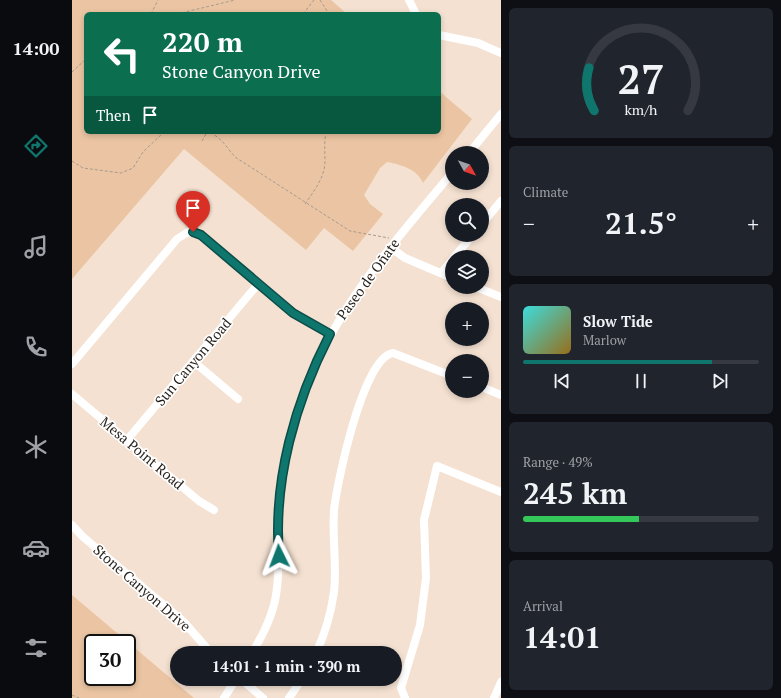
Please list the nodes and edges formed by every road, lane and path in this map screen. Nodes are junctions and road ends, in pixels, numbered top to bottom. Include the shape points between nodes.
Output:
1 (158, 0) edge
2 (235, 0) edge
3 (314, 0) edge
4 (320, 0) edge
5 (409, 0) edge
6 (152, 12) edge
7 (186, 12) edge
8 (304, 12) edge
9 (328, 12) edge
10 (415, 12) edge
11 (441, 35) edge
12 (501, 53) edge
13 (84, 61) edge
14 (72, 72) edge
15 (501, 114) edge
16 (162, 134) edge
17 (207, 134) edge
18 (213, 134) edge
19 (326, 134) edge
20 (202, 142) dead end
21 (474, 146) edge
22 (72, 161) edge
23 (445, 181) edge
24 (501, 201) edge
25 (305, 204) junction
26 (489, 216) edge
27 (467, 242) edge
28 (392, 244) junction
29 (460, 250) edge
30 (445, 268) edge
31 (441, 273) junction
32 (445, 275) edge
33 (258, 284) junction
34 (489, 292) edge
35 (501, 297) edge
36 (330, 334) junction
37 (193, 361) junction
38 (72, 364) edge
39 (445, 373) edge
40 (489, 390) edge
41 (72, 394) edge
42 (501, 395) edge
43 (238, 399) dead end
44 (127, 440) junction
45 (501, 492) edge
46 (214, 510) dead end
47 (72, 525) edge
48 (205, 646) edge
49 (256, 646) edge
50 (319, 646) edge
51 (501, 682) edge
52 (232, 686) edge
53 (249, 686) edge
54 (298, 686) edge
55 (72, 695) edge
56 (79, 698) edge
57 (224, 698) edge
58 (263, 698) edge
59 (290, 698) edge
60 (405, 698) edge
61 (494, 698) edge

1 - 6 path
2 - 7 path
3 - 8 path
4 - 9 path
5 - 10 street
11 - 12 street via 478,43
13 - 14 path
15 - 21 street
16 - 22 path via 143,152 133,168 121,173 83,168
17 - 20 path
18 - 25 path via 235,157
19 - 25 path via 323,175
23 - 28 street, Paseo de Oñate
24 - 26 street
25 - 28 path via 350,231 382,236
27 - 29 street
28 - 31 street via 405,258
28 - 36 street, Paseo de Oñate via 357,291
30 - 31 street
31 - 32 street
33 - 36 street via 298,317
33 - 37 street, Sun Canyon Road
33 - 38 street via 201,235 193,232 184,233
34 - 35 street
36 - 49 street, Paseo de Oñate via 310,377 292,433 278,505 279,566 276,596 266,628
37 - 43 street
37 - 44 street, Sun Canyon Road
39 - 50 street via 393,353 381,359 372,375 352,428 339,475 334,522 333,594 326,628
40 - 42 street
41 - 44 street, Mesa Point Road
44 - 46 street, Mesa Point Road via 199,501
45 - 60 street via 437,466 424,520 426,578 418,633 401,688
47 - 48 street, Stone Canyon Drive via 183,621
51 - 61 street
52 - 57 street
53 - 58 street
54 - 59 street
55 - 56 path

